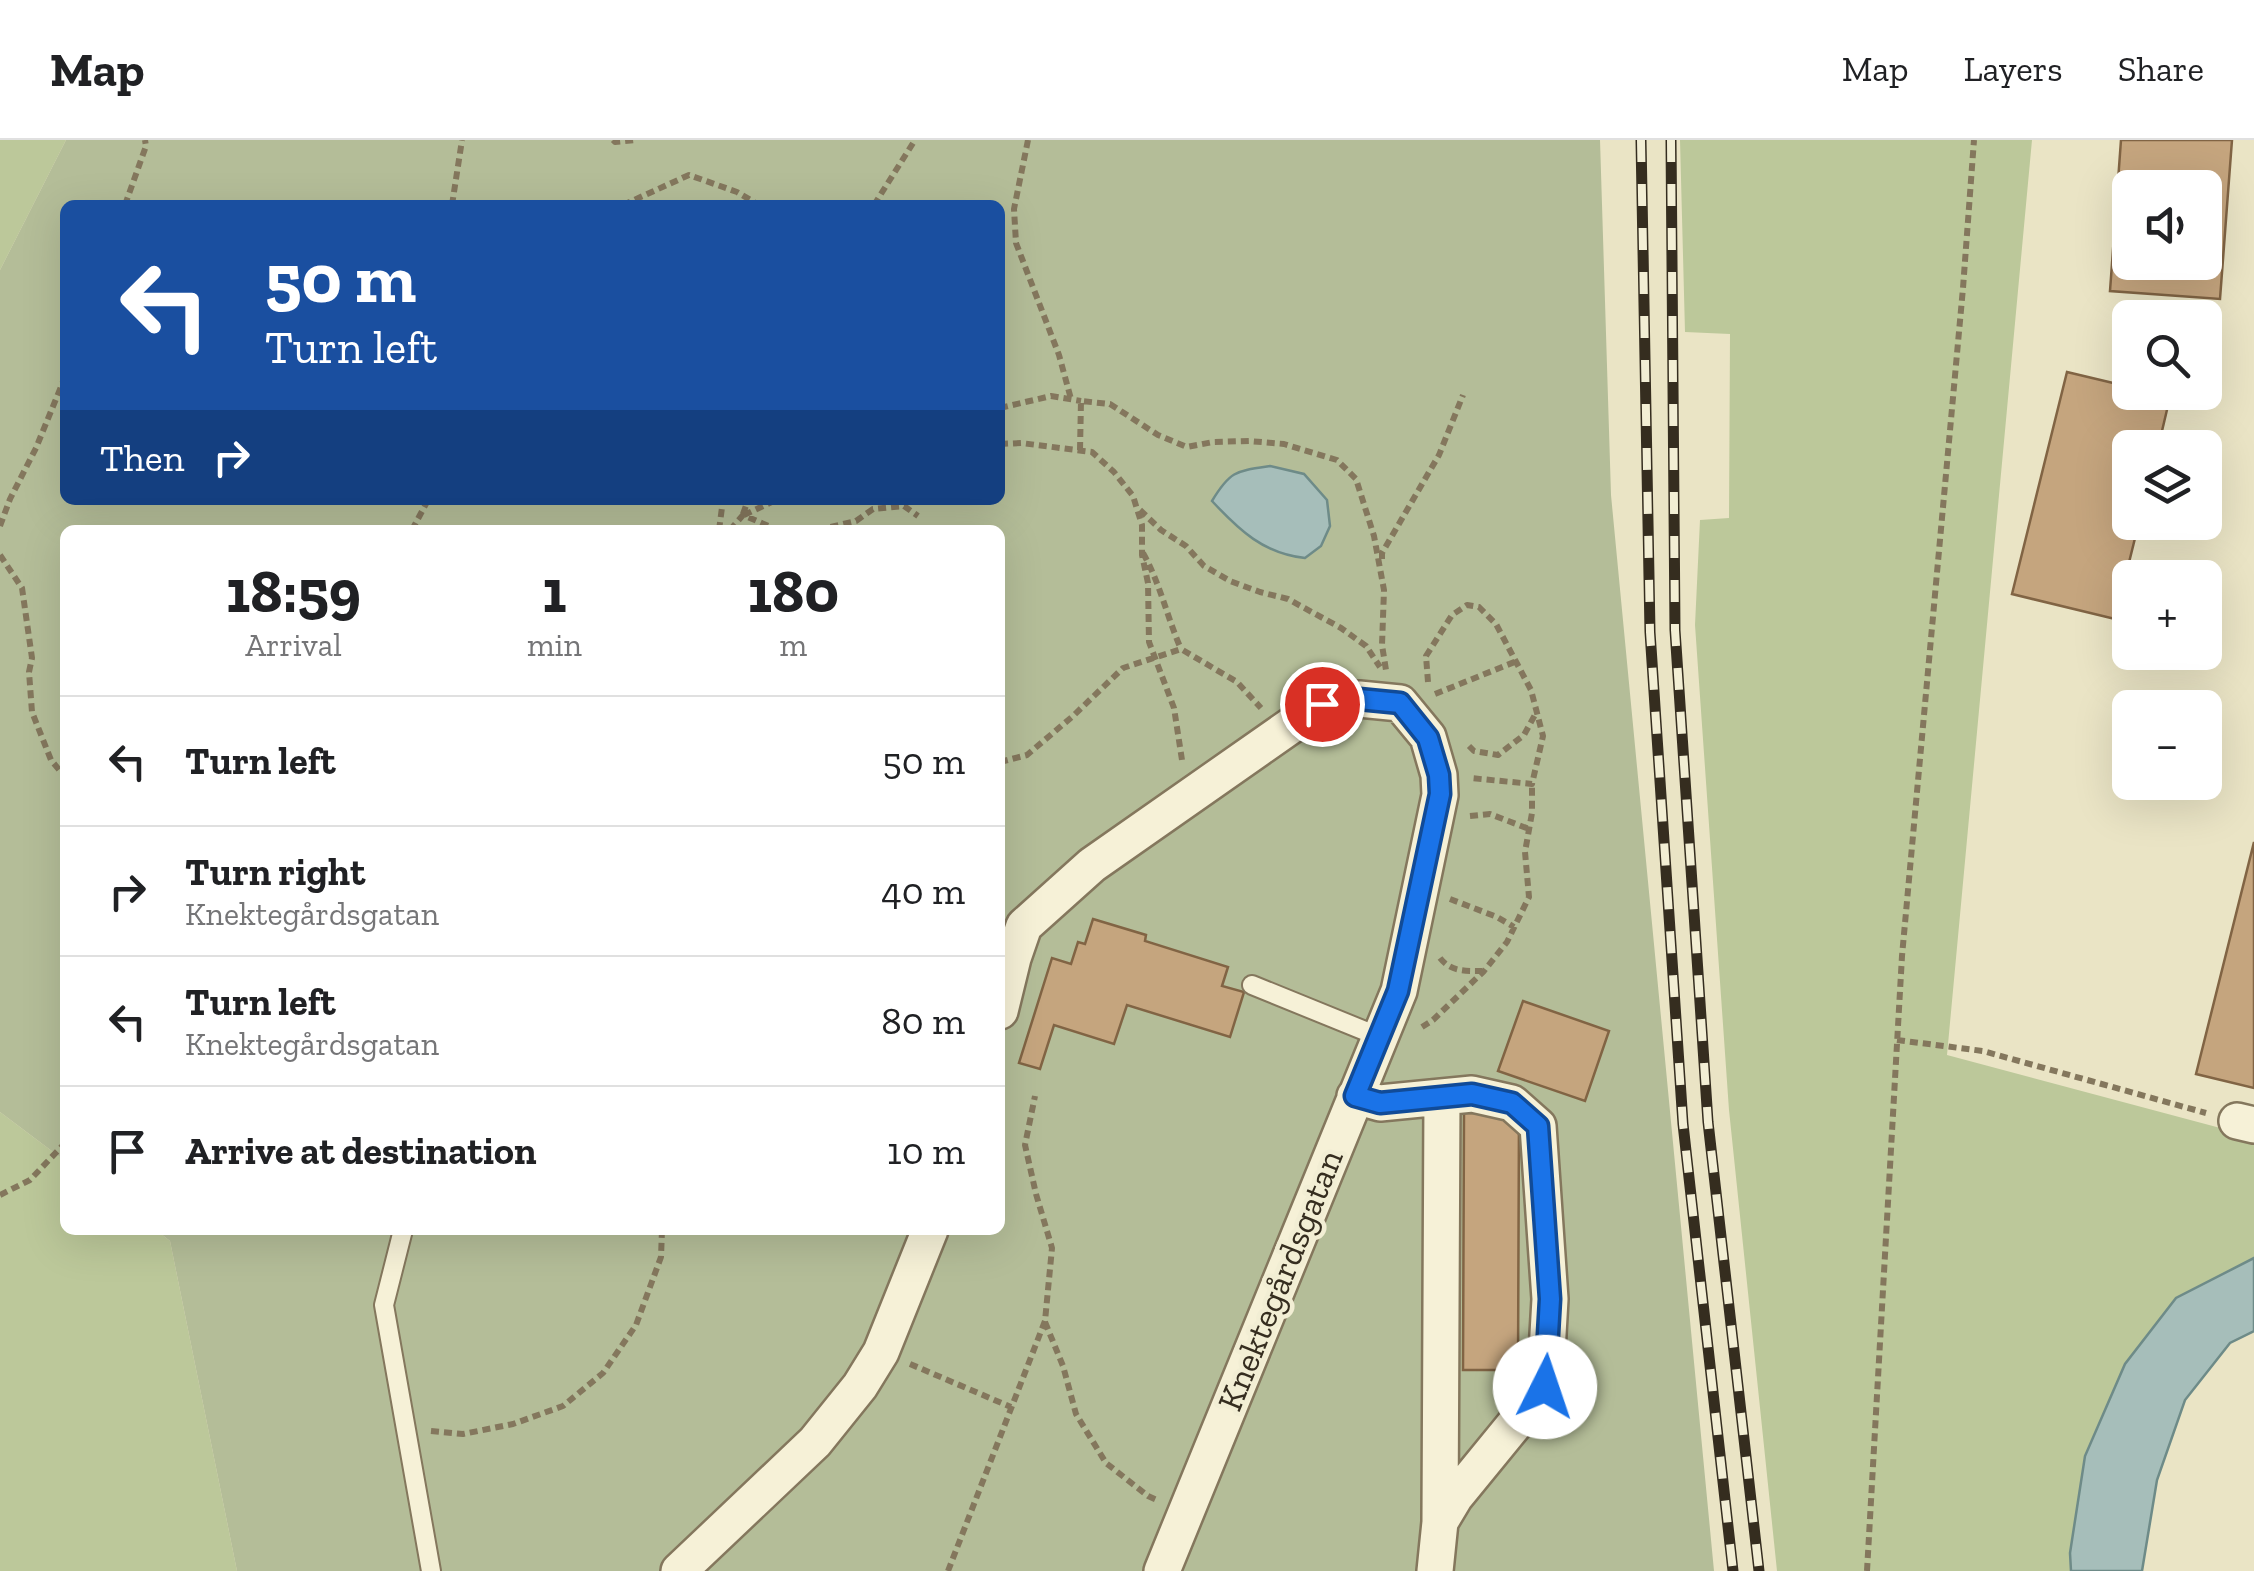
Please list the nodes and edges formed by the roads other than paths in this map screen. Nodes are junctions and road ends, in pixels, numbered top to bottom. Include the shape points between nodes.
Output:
1 (1252, 985) dead end
2 (1005, 991) edge
3 (1375, 1048) junction
4 (1355, 1096) junction
5 (1442, 1098) junction
6 (402, 1235) edge
7 (928, 1235) edge
8 (1440, 1522) junction
9 (431, 1571) edge
10 (679, 1571) edge
11 (1162, 1571) edge
12 (1435, 1571) edge

1 - 3 lane
2 - 3 street, Knektegårdsgatan via 1024,926 1092,866 1322,704 1400,703 1428,738 1440,794 1398,991
3 - 4 street, Knektegårdsgatan
4 - 5 street via 1380,1103
4 - 11 street, Knektegårdsgatan
5 - 8 street
5 - 8 street via 1472,1094 1512,1103 1538,1126 1550,1299 1545,1387
6 - 9 lane via 384,1305
7 - 10 street via 881,1352 860,1386 816,1442
8 - 12 street

